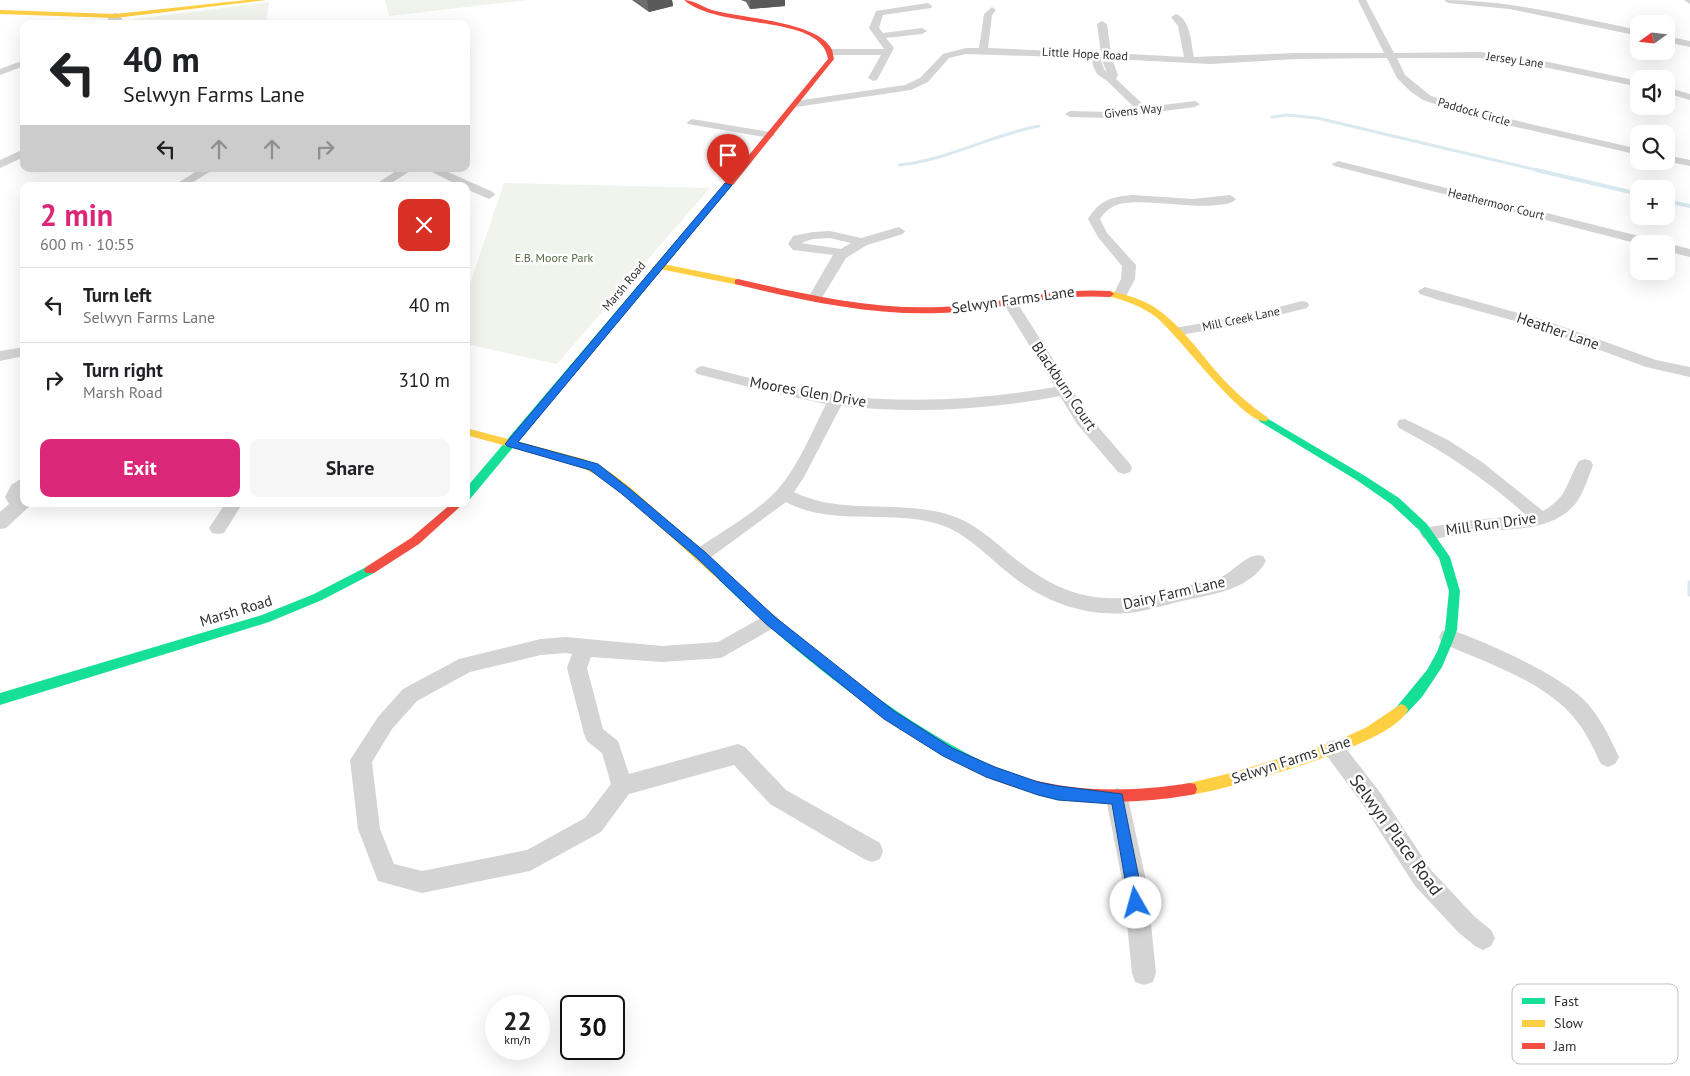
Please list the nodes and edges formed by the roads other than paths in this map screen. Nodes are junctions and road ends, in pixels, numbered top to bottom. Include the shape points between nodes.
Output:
1 (263, 0) edge
2 (687, 0) edge
3 (1362, 0) edge
4 (1448, 0) edge
5 (881, 2) dead end
6 (928, 6) dead end
7 (992, 10) dead end
8 (888, 11) junction
9 (0, 12) edge
10 (1176, 17) dead end
11 (102, 20) edge
12 (122, 20) edge
13 (1102, 24) dead end
14 (922, 31) dead end
15 (1630, 31) edge
16 (881, 36) junction
17 (1675, 41) edge
18 (1690, 44) edge
19 (983, 51) junction
20 (832, 52) junction
21 (886, 52) junction
22 (1105, 55) junction
23 (1389, 56) junction
24 (1190, 60) junction
25 (20, 64) edge
26 (0, 72) edge
27 (872, 78) dead end
28 (1630, 82) edge
29 (1675, 93) edge
30 (1690, 97) edge
31 (796, 104) junction
32 (1195, 104) dead end
33 (1143, 110) junction
34 (1070, 114) dead end
35 (692, 122) dead end
36 (770, 135) junction
37 (20, 143) edge
38 (1630, 150) edge
39 (0, 153) edge
40 (20, 154) edge
41 (1675, 160) edge
42 (1690, 163) edge
43 (1338, 164) dead end
44 (0, 165) edge
45 (203, 172) edge
46 (402, 172) edge
47 (439, 172) edge
48 (186, 182) edge
49 (386, 182) edge
50 (460, 182) edge
51 (470, 186) edge
52 (489, 195) dead end
53 (1230, 199) dead end
54 (899, 231) dead end
55 (1630, 238) edge
56 (862, 243) junction
57 (1675, 249) edge
58 (844, 253) junction
59 (1690, 253) edge
60 (658, 266) junction
61 (1425, 291) dead end
62 (1120, 295) junction
63 (815, 298) junction
64 (1009, 301) junction
65 (1302, 305) dead end
66 (1180, 331) junction
67 (20, 352) edge
68 (0, 356) edge
69 (702, 371) dead end
70 (1690, 372) edge
71 (1064, 390) junction
72 (836, 400) junction
73 (1405, 424) dead end
74 (470, 432) edge
75 (511, 444) junction
76 (1585, 465) dead end
77 (1124, 468) dead end
78 (20, 487) edge
79 (470, 491) edge
80 (784, 494) junction
81 (20, 501) edge
82 (20, 504) edge
83 (232, 507) edge
84 (455, 507) edge
85 (1540, 518) junction
86 (0, 523) edge
87 (218, 528) dead end
88 (1429, 533) junction
89 (701, 555) junction
90 (1257, 562) dead end
91 (770, 621) junction
92 (1450, 637) junction
93 (584, 648) junction
94 (0, 699) edge
95 (1334, 749) junction
96 (1608, 757) dead end
97 (622, 786) junction
98 (1118, 798) junction
99 (872, 851) dead end
100 (1483, 938) dead end
101 (1144, 973) dead end

1 - 12 street
2 - 20 street via 711,12 809,34 826,43
3 - 23 street, Paddock Circle
4 - 15 street via 1509,6
5 - 8 street
6 - 8 street
7 - 19 street via 988,14
8 - 16 street via 880,13 874,26
9 - 11 street
10 - 24 street via 1183,26
13 - 22 street
14 - 16 street
16 - 21 street via 889,48
17 - 18 street
19 - 22 street, Little Hope Road
19 - 31 street, Little Hope Road via 946,56 924,80 907,88
20 - 21 street
20 - 31 street, Marsh Road via 828,64
21 - 27 street
22 - 24 street, Little Hope Road
22 - 33 street via 1096,59 1101,75 1111,79
23 - 24 street, Little Hope Road
23 - 28 street, Jersey Lane via 1498,56
23 - 38 street, Paddock Circle via 1406,83 1418,93 1448,107
25 - 26 street
29 - 30 street
31 - 36 street, Marsh Road
32 - 33 street, Givens Way
33 - 34 street, Givens Way via 1109,115
35 - 36 street
36 - 60 street, Marsh Road
37 - 39 street
40 - 44 street
41 - 42 street
43 - 55 street, Heathermoor Court
45 - 48 street
46 - 49 street
47 - 50 street
51 - 52 street
53 - 62 street via 1201,203 1119,200 1097,212 1094,220 1102,234 1128,265 1128,279
54 - 56 street
56 - 58 street
56 - 58 street via 851,237 832,235 809,236 797,239 794,244
57 - 59 street
58 - 63 street
60 - 63 street, Selwyn Farms Lane
60 - 75 street, Marsh Road
61 - 70 street, Heather Lane via 1574,334 1638,361
62 - 64 street, Selwyn Farms Lane via 1083,291
62 - 66 street, Selwyn Farms Lane via 1162,314
63 - 64 street, Selwyn Farms Lane via 911,311
64 - 71 street, Blackburn Court
65 - 66 street, Mill Creek Lane via 1240,321
66 - 88 street, Selwyn Farms Lane via 1217,378 1244,405 1280,432 1384,494
67 - 68 street
69 - 72 street, Moores Glen Drive
71 - 72 street, Moores Glen Drive via 944,406 880,405
71 - 77 street, Blackburn Court via 1083,420
72 - 80 street
73 - 85 street via 1470,460
74 - 75 street, Selwyn Farms Lane
75 - 79 street, Marsh Road
75 - 89 street, Selwyn Farms Lane via 594,467
76 - 85 street, Mill Run Drive via 1569,501
78 - 81 street via 14,497
80 - 89 street
80 - 90 street, Dairy Farm Lane via 802,503 826,508 942,518 970,532 1037,585 1085,603 1130,605 1197,591 1237,578
82 - 86 street
83 - 87 street
84 - 94 street, Marsh Road via 415,542 382,564 304,604 265,619
85 - 88 street, Mill Run Drive
88 - 92 street, Selwyn Farms Lane via 1450,571 1456,593 1456,612
89 - 91 street, Selwyn Farms Lane
91 - 93 street via 720,650 662,654
91 - 98 street, Selwyn Farms Lane via 889,715 948,752 991,772 1038,788
92 - 95 street, Selwyn Farms Lane via 1436,668 1415,697 1377,728
92 - 96 street via 1545,683 1565,697 1586,718
93 - 97 street via 577,668 594,734 611,748
93 - 97 street via 566,645 541,647 466,665 410,695 385,723 361,760 369,829 386,873 422,882 530,860 593,825
95 - 98 street, Selwyn Farms Lane via 1204,787 1164,796
95 - 100 street, Selwyn Place Road via 1371,798 1423,878
97 - 99 street via 738,754 778,796
98 - 101 street via 1135,885

